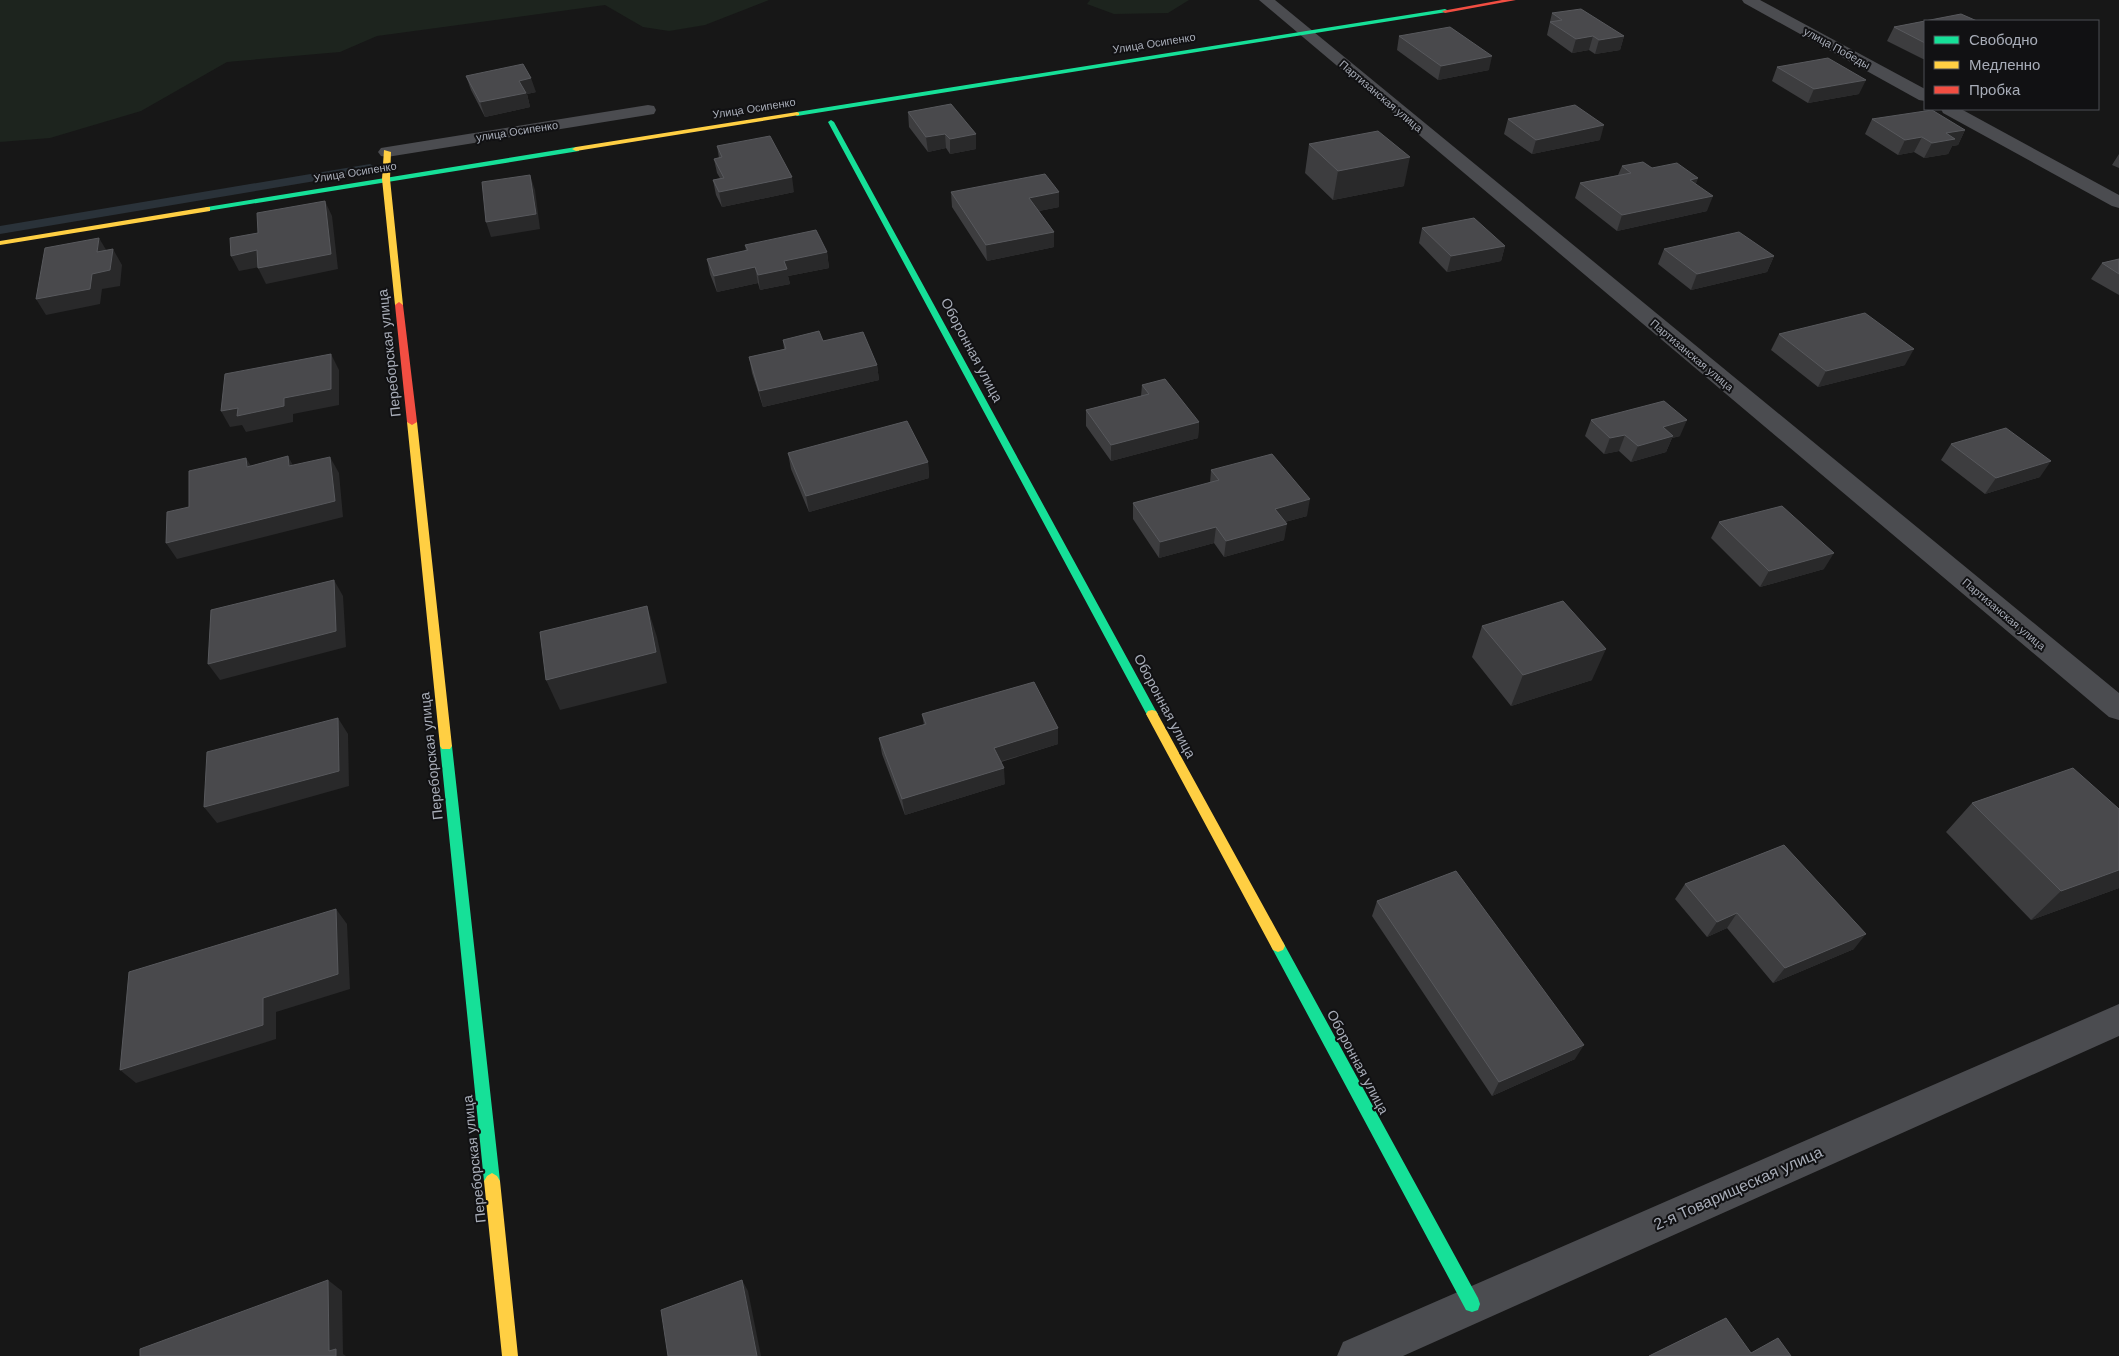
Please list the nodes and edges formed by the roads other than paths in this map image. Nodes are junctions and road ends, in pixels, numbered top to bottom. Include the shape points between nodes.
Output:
1 (1266, 0) edge
2 (1514, 0) edge
3 (1749, 0) edge
4 (1304, 32) junction
5 (1924, 95) edge
6 (648, 110) dead end
7 (1951, 110) edge
8 (831, 122) dead end
9 (387, 152) joint
10 (386, 179) junction
11 (2119, 202) edge
12 (0, 243) edge
13 (2119, 709) edge
14 (2119, 1020) edge
15 (1472, 1304) junction
16 (510, 1356) edge
17 (1357, 1356) edge

1 - 4 street, Партизанская улица
2 - 4 street, Улица Осипенко
3 - 5 street, улица Победы
4 - 10 street, Улица Осипенко
4 - 13 street, Партизанская улица
6 - 9 street, улица Осипенко
7 - 11 street
8 - 15 street, Оборонная улица
9 - 10 street, Переборская улица
10 - 12 street, Улица Осипенко
10 - 16 street, Переборская улица
14 - 15 street, 2-я Товарищеская улица
15 - 17 street, 2-я Товарищеская улица

